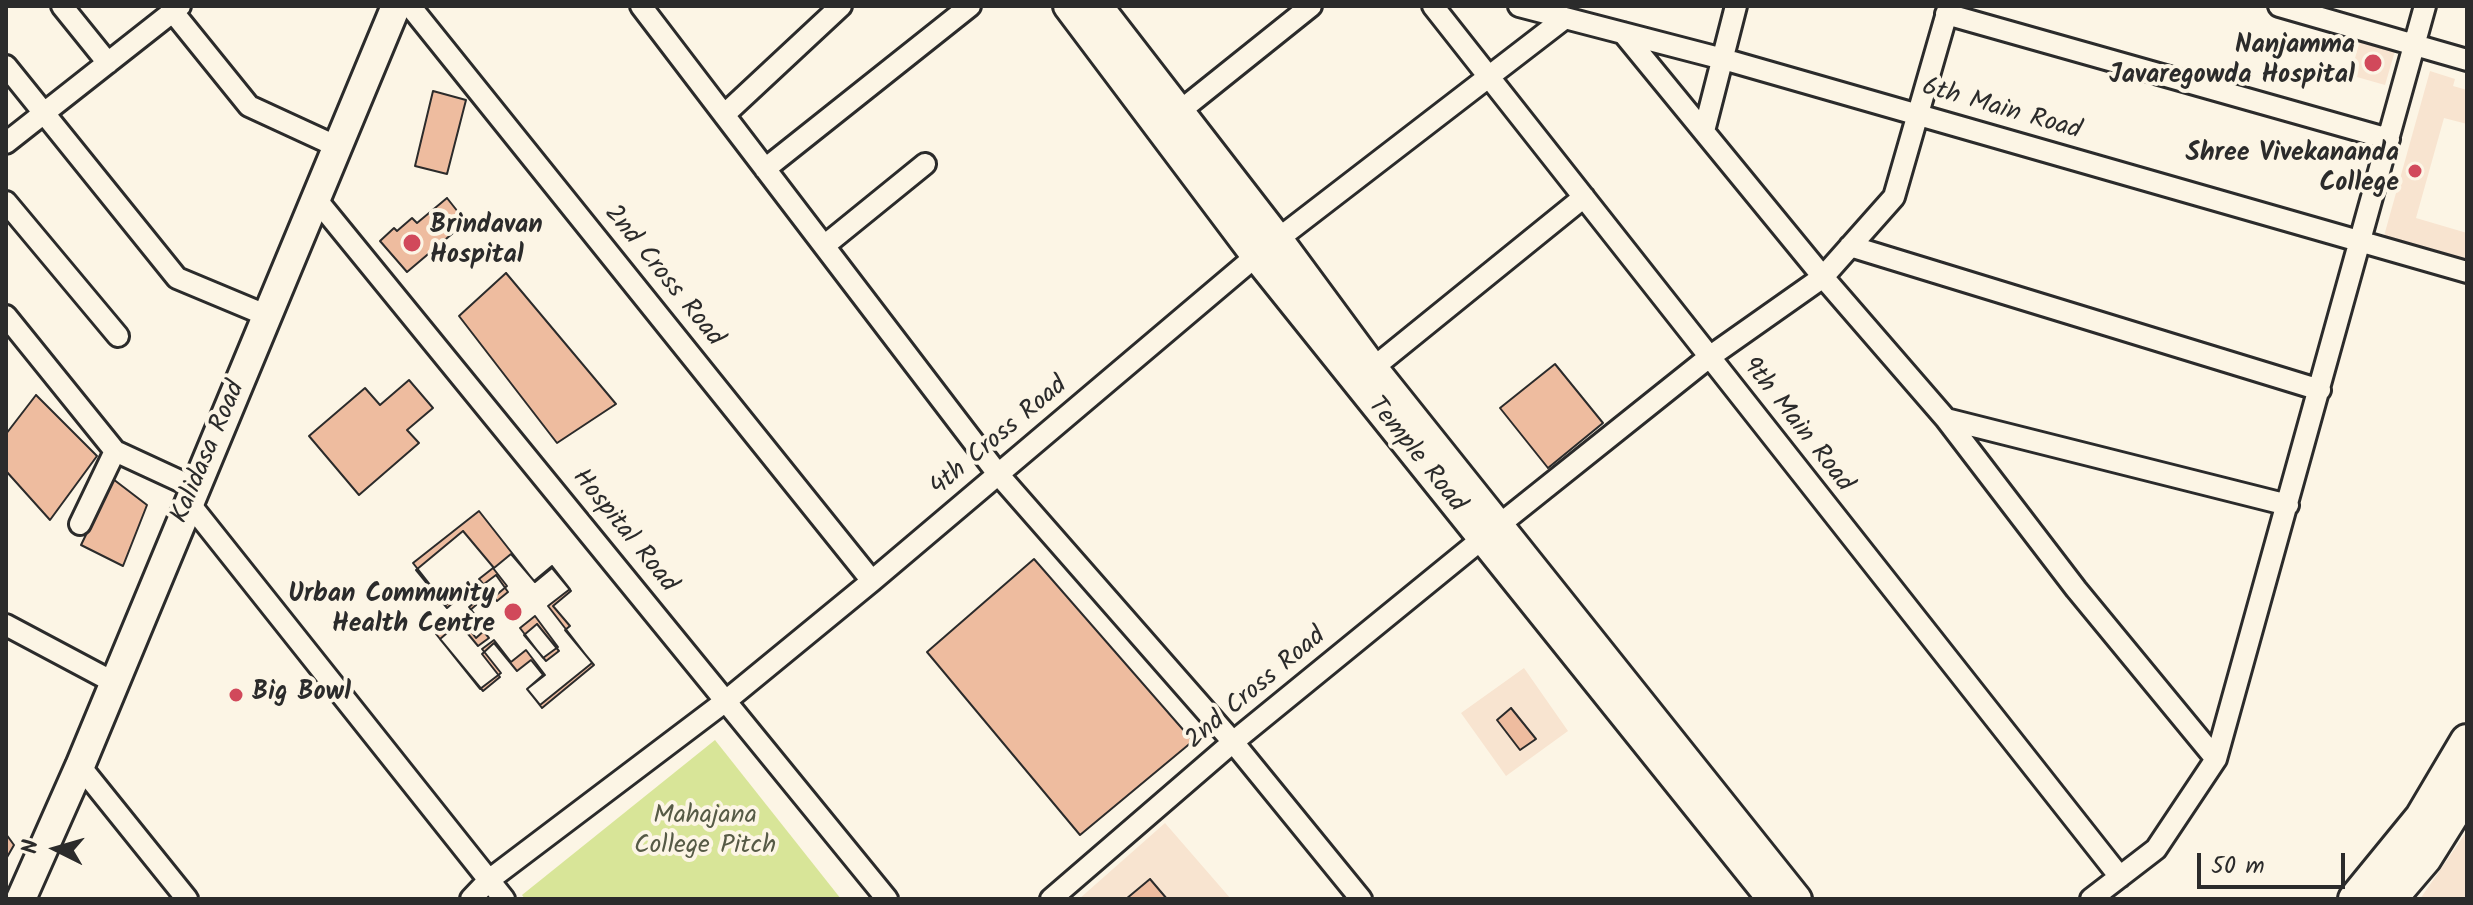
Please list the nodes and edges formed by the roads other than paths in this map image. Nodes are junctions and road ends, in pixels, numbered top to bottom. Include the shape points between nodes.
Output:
1 (62, 6) edge
2 (396, 6) edge
3 (410, 6) edge
4 (641, 6) edge
5 (841, 6) edge
6 (970, 6) edge
7 (1068, 6) edge
8 (1098, 6) edge
9 (1311, 6) edge
10 (1433, 6) edge
11 (1519, 6) edge
12 (1736, 6) edge
13 (2279, 6) edge
14 (2425, 6) edge
15 (1947, 10) edge
16 (167, 11) edge
17 (1565, 18) junction
18 (1623, 33) junction
19 (2415, 45) junction
20 (1723, 59) junction
21 (2467, 60) edge
22 (108, 63) junction
23 (6, 66) edge
24 (1487, 77) junction
25 (1180, 111) junction
26 (44, 113) junction
27 (1918, 114) junction
28 (724, 115) junction
29 (1704, 131) junction
30 (2389, 139) junction
31 (6, 143) edge
32 (338, 147) junction
33 (925, 164) dead end
34 (765, 169) junction
35 (1584, 197) junction
36 (316, 199) junction
37 (6, 202) edge
38 (2362, 240) junction
39 (824, 246) junction
40 (1850, 246) junction
41 (1267, 247) junction
42 (2467, 272) edge
43 (1823, 277) junction
44 (6, 316) edge
45 (268, 316) junction
46 (118, 336) dead end
47 (1708, 358) junction
48 (1373, 368) junction
49 (2320, 390) junction
50 (1946, 419) junction
51 (115, 451) junction
52 (998, 474) junction
53 (192, 496) junction
54 (2288, 505) junction
55 (80, 524) dead end
56 (1490, 532) junction
57 (872, 581) junction
58 (6, 625) edge
59 (115, 683) junction
60 (727, 700) junction
61 (2467, 741) edge
62 (1233, 742) junction
63 (2216, 759) junction
64 (80, 766) junction
65 (2467, 791) edge
66 (2120, 877) junction
67 (489, 880) junction
68 (21, 899) edge
69 (187, 899) edge
70 (471, 899) edge
71 (504, 899) edge
72 (887, 899) edge
73 (1051, 899) edge
74 (1361, 899) edge
75 (1772, 899) edge
76 (1797, 899) edge
77 (2091, 899) edge
78 (2355, 899) edge
79 (2390, 899) edge

1 - 22 street
2 - 32 street, Kalidasa Road
3 - 57 street, 2nd Cross Road
4 - 28 street
5 - 28 street
6 - 34 street
7 - 41 street, Temple Road
8 - 25 street, Temple Road
9 - 25 street
10 - 24 street, 9th Main Road
11 - 17 street, 6th Main Road
12 - 20 street
13 - 19 street
14 - 19 street
15 - 27 street, 2nd Cross Road
15 - 30 street
16 - 22 street
16 - 32 street via 249,106
17 - 18 street, 6th Main Road
17 - 24 street, 4th Cross Road
18 - 20 street, 6th Main Road
18 - 29 street
19 - 21 street
19 - 30 street
20 - 27 street, 6th Main Road
20 - 29 street
22 - 26 street
23 - 26 street
24 - 35 street, 9th Main Road
24 - 41 street, 4th Cross Road
25 - 41 street, Temple Road
26 - 31 street
26 - 45 street via 177,278
27 - 38 street, 6th Main Road
27 - 40 street, 2nd Cross Road via 1894,197
28 - 34 street
29 - 43 street
30 - 38 street
32 - 36 street, Kalidasa Road
33 - 39 street
34 - 39 street
35 - 47 street, 9th Main Road
35 - 48 street
36 - 45 street, Kalidasa Road
36 - 60 street, Hospital Road
37 - 46 street
38 - 42 street, 6th Main Road
38 - 49 street
39 - 52 street
40 - 43 street, 2nd Cross Road
40 - 49 street
41 - 48 street, Temple Road
41 - 52 street, 4th Cross Road
41 - 56 street, Temple Road
43 - 47 street, 2nd Cross Road
43 - 50 street
44 - 51 street
45 - 53 street, Kalidasa Road
47 - 56 street, 2nd Cross Road
47 - 66 street, 9th Main Road
48 - 56 street, Temple Road
49 - 54 street
50 - 54 street
50 - 63 street
51 - 53 street
51 - 55 street
52 - 57 street, 4th Cross Road
52 - 62 street
53 - 59 street, Kalidasa Road
53 - 67 street
54 - 63 street
56 - 62 street, 2nd Cross Road
56 - 75 street, Temple Road
56 - 76 street, Temple Road
57 - 60 street, 4th Cross Road
58 - 59 street
59 - 64 street, Kalidasa Road
60 - 67 street, 4th Cross Road
60 - 72 street, Hospital Road
61 - 78 main road via 2422,817
62 - 73 street, 2nd Cross Road
62 - 74 street
63 - 66 street via 2156,849
64 - 68 street, Kalidasa Road
64 - 69 street
65 - 79 main road via 2425,858
66 - 77 street
67 - 70 street, 4th Cross Road
67 - 71 street

